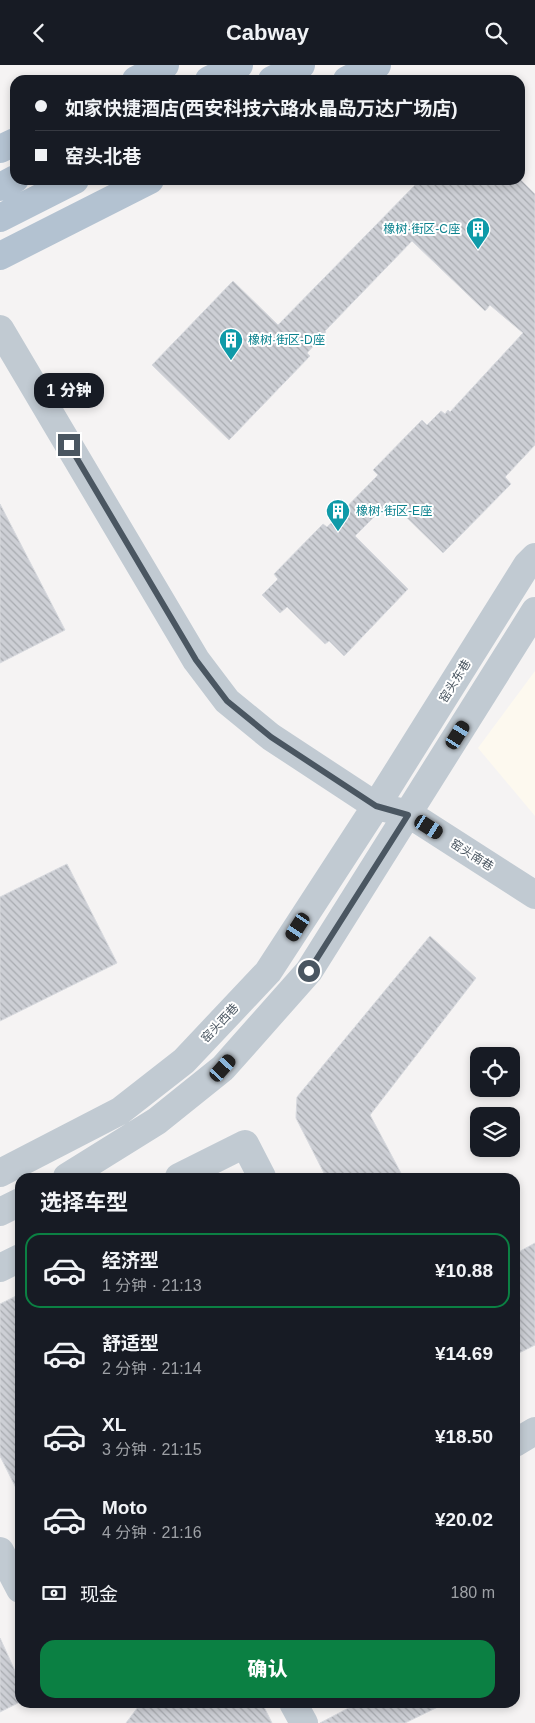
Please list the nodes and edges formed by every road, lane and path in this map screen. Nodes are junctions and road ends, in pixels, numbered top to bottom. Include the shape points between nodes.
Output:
1 (165, 65) edge
2 (238, 65) edge
3 (301, 65) edge
4 (377, 65) edge
5 (146, 75) edge
6 (219, 75) edge
7 (282, 75) edge
8 (357, 75) edge
9 (65, 185) edge
10 (140, 185) edge
11 (0, 218) edge
12 (0, 256) edge
13 (0, 329) edge
14 (535, 557) edge
15 (535, 611) edge
16 (376, 806) junction
17 (408, 815) junction
18 (535, 895) edge
19 (0, 1173) edge
20 (73, 1173) edge
21 (187, 1173) edge
22 (260, 1173) edge
23 (15, 1204) edge
24 (0, 1212) edge
25 (15, 1260) edge
26 (0, 1268) edge
27 (535, 1431) edge
28 (520, 1440) edge
29 (0, 1551) edge
30 (15, 1580) edge
31 (296, 1708) edge
32 (304, 1723) edge

1 - 5 main road
2 - 6 main road
3 - 7 main road
4 - 8 main road
9 - 11 main road
10 - 12 main road
13 - 16 street, 窑头南巷 via 196,660 227,701 271,737
14 - 16 street, 窑头东巷
15 - 17 street
16 - 17 street, 窑头南巷
16 - 19 street, 窑头西巷 via 268,972 184,1061 120,1111
17 - 18 street, 窑头南巷
17 - 20 street via 309,971 223,1068 157,1121
21 - 22 street via 245,1144
23 - 24 street
25 - 26 street
27 - 28 street
29 - 30 street
31 - 32 street

